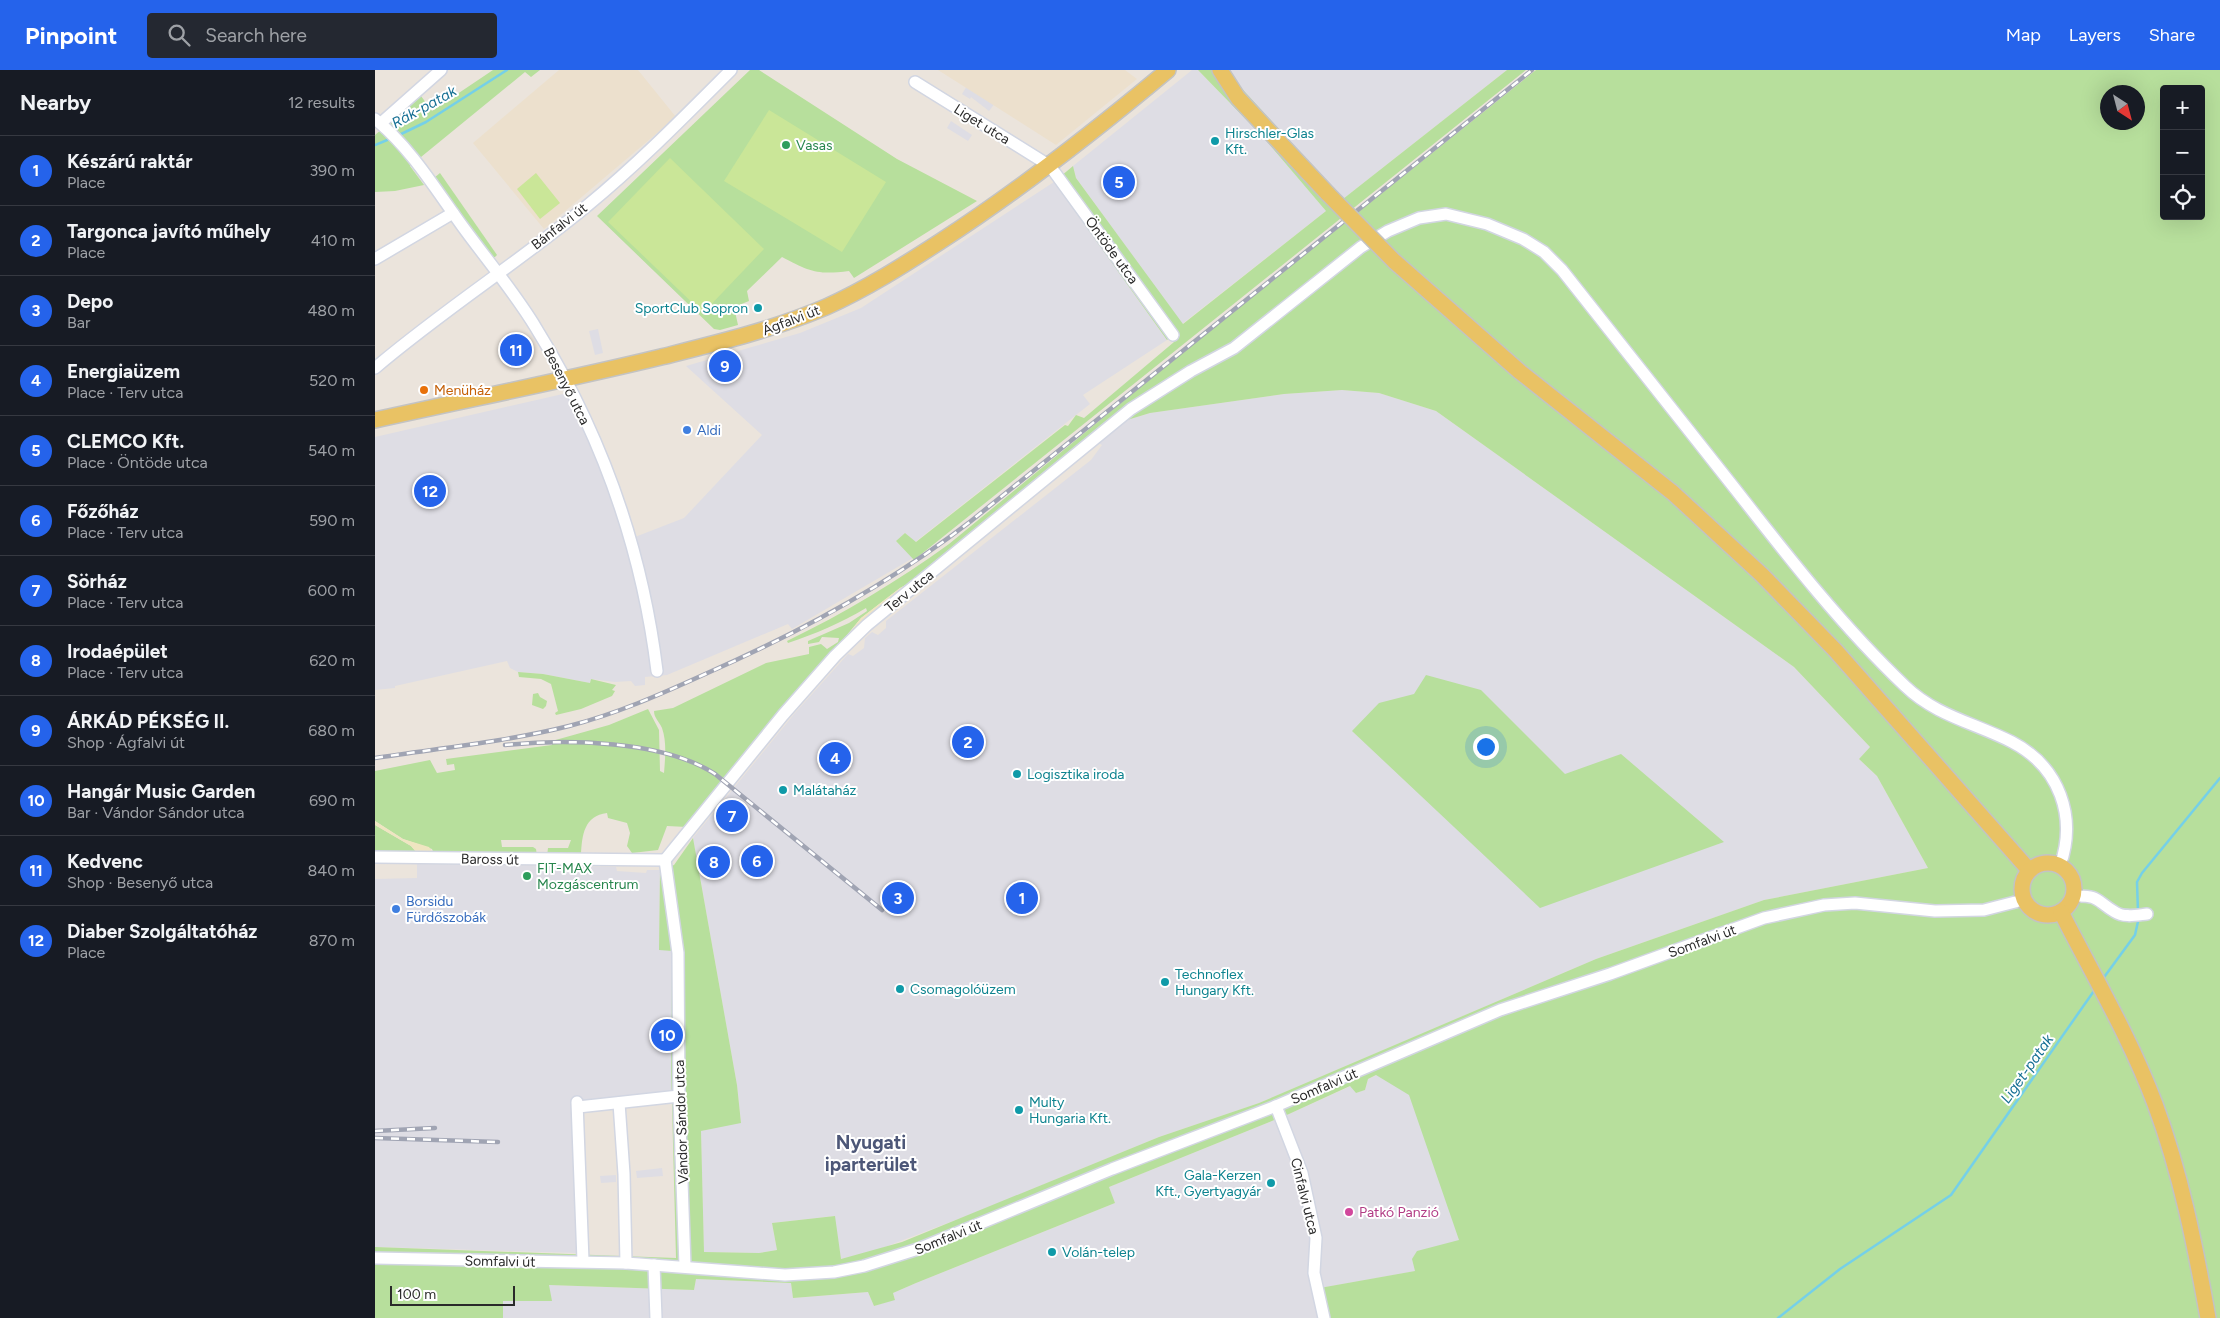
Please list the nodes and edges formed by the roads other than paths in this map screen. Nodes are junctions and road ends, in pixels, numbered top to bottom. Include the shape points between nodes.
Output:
1 (441, 70) edge
2 (731, 70) edge
3 (1168, 70) edge
4 (1174, 70) edge
5 (1219, 72) edge
6 (915, 82) dead end
7 (1148, 87) junction
8 (378, 121) edge
9 (1050, 166) junction
10 (453, 213) junction
11 (375, 259) edge
12 (497, 273) junction
13 (1173, 335) dead end
14 (375, 368) edge
15 (566, 379) junction
16 (375, 420) edge
17 (657, 671) dead end
18 (375, 858) edge
19 (665, 860) junction
20 (2060, 866) junction
21 (2029, 870) junction
22 (2075, 896) junction
23 (2023, 900) junction
24 (2061, 912) junction
25 (2141, 915) dead end
26 (679, 1096) junction
27 (619, 1103) junction
28 (1276, 1106) junction
29 (375, 1258) edge
30 (583, 1262) junction
31 (626, 1263) junction
32 (654, 1265) junction
33 (685, 1266) junction
34 (655, 1318) edge
35 (1324, 1318) edge
36 (2208, 1318) edge

1 - 8 street
2 - 12 street, Bánfalvi út via 601,193
3 - 7 main road, Ágfalvi út
4 - 7 main road, Ágfalvi út
5 - 21 main road, bridge via 1238,98 1395,261 1519,372 1673,493 1762,575 1835,650
6 - 9 street, Liget utca
7 - 9 main road, Ágfalvi út
8 - 10 street, Besenyő utca via 401,144
9 - 13 street, Öntöde utca
9 - 15 main road, Ágfalvi út via 923,253 829,305 761,332
10 - 11 street
10 - 12 street, Besenyő utca
12 - 14 street, Bánfalvi út
12 - 15 street, Besenyő utca via 535,326
15 - 16 main road, Ágfalvi út
15 - 17 street, Besenyő utca via 610,476 630,536 651,625
18 - 19 street, Baross út
19 - 20 street, Terv utca via 789,708 867,625 1131,409 1234,348 1387,230 1446,214 1487,224 1544,252 1562,270 1800,571 1906,688 1935,710 2013,742 2033,756 2048,772 2067,813 2066,849
19 - 26 street, Vándor Sándor utca via 678,953
20 - 21 main road via 2045,863
20 - 22 main road via 2070,876
21 - 23 main road via 2021,884
22 - 24 main road
22 - 25 street via 2089,895 2115,913
23 - 24 main road via 2039,914
23 - 28 street, Somfalvi út via 1984,910 1935,911 1847,903 1764,918 1500,1010
24 - 36 main road via 2140,1066 2173,1155 2191,1226
26 - 27 street
26 - 33 street, Vándor Sándor utca
27 - 30 street via 577,1105
27 - 31 street
28 - 33 street, Somfalvi út via 918,1249 870,1265 834,1272 785,1275
28 - 35 street, Cinfalvi utca via 1302,1173 1316,1238 1314,1273
29 - 30 street, Somfalvi út
30 - 31 street, Somfalvi út
31 - 32 street, Somfalvi út
32 - 33 street, Somfalvi út
32 - 34 street

